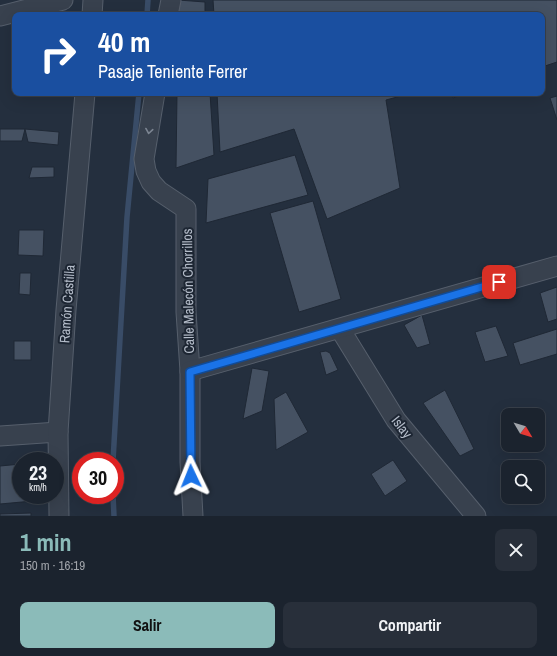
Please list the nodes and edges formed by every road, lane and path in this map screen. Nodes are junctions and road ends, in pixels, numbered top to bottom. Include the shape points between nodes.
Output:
1 (62, 0) edge
2 (93, 0) edge
3 (171, 0) edge
4 (16, 12) edge
5 (92, 12) edge
6 (169, 12) edge
7 (12, 13) edge
8 (0, 16) edge
9 (85, 96) edge
10 (154, 96) edge
11 (557, 266) edge
12 (340, 329) junction
13 (190, 372) junction
14 (58, 432) junction
15 (0, 436) edge
16 (59, 516) edge
17 (194, 516) edge
18 (476, 516) edge

1 - 4 street
2 - 5 street
3 - 6 street
7 - 8 street
9 - 14 street, Ramón Castilla
10 -> 13 street, Calle Malecón Chorrillos via 144,159 151,182 159,191 186,209 186,312
11 - 12 street
12 - 13 street
12 - 18 street, Islay via 396,420
13 - 17 street, Calle Malecón Chorrillos via 190,462
14 - 15 street
14 - 16 street, Ramón Castilla

